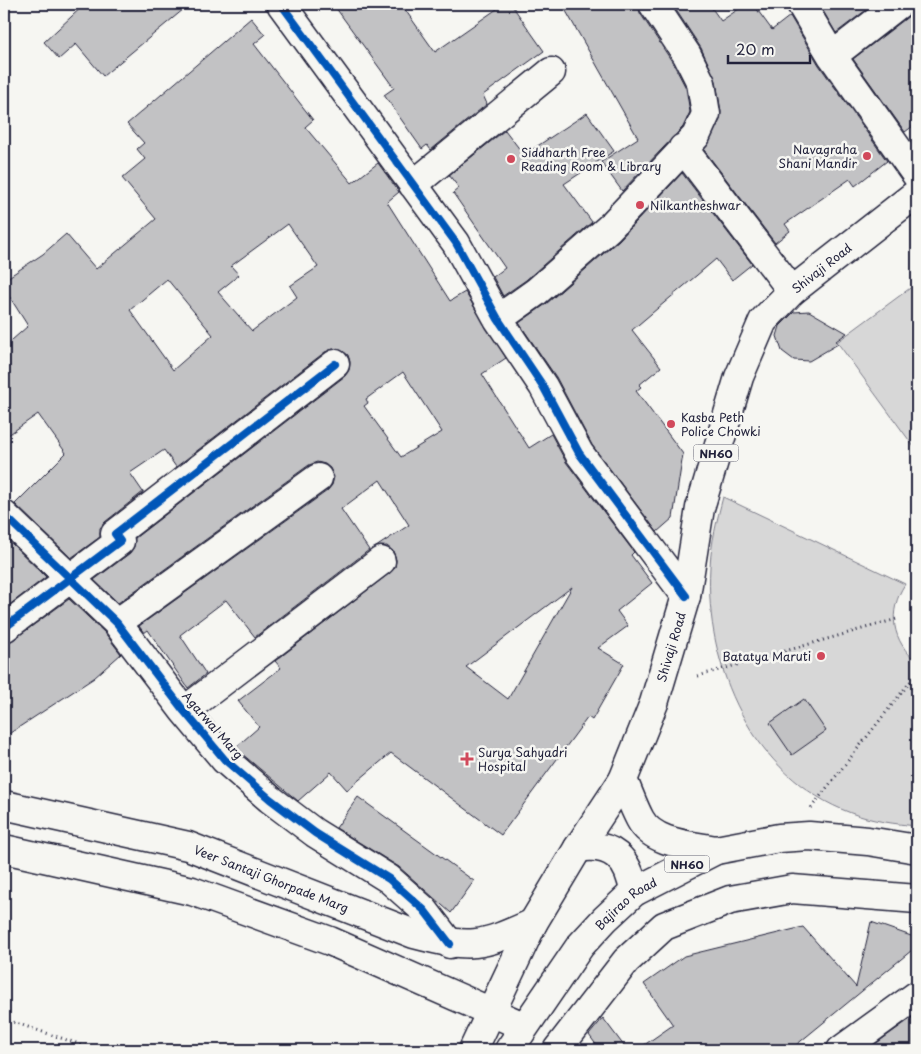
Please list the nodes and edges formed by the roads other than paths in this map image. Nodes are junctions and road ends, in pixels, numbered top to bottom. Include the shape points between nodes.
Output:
1 (653, 4) edge
2 (801, 4) edge
3 (899, 4) edge
4 (283, 5) edge
5 (832, 56) junction
6 (551, 72) dead end
7 (683, 148) junction
8 (917, 176) edge
9 (412, 185) junction
10 (917, 193) edge
11 (792, 291) junction
12 (498, 319) junction
13 (335, 364) dead end
14 (318, 478) dead end
15 (4, 515) edge
16 (381, 561) dead end
17 (70, 580) junction
18 (686, 596) junction
19 (117, 623) junction
20 (4, 628) edge
21 (184, 711) junction
22 (623, 780) junction
23 (4, 805) edge
24 (578, 848) junction
25 (4, 849) edge
26 (917, 849) edge
27 (716, 850) junction
28 (634, 892) junction
29 (917, 899) edge
30 (533, 922) junction
31 (450, 944) junction
32 (917, 996) edge
33 (491, 1010) junction
34 (523, 1026) junction
35 (562, 1048) edge
36 (473, 1050) edge
37 (509, 1050) edge
38 (841, 1050) edge

1 - 7 main road via 687,55 701,83 706,114 696,136
2 - 5 main road
3 - 5 main road
4 - 9 main road
5 - 8 main road
6 - 9 main road
7 - 11 main road
7 - 12 main road via 609,228 536,292
9 - 12 main road via 456,243
10 - 11 main road, Shivaji Road / NH60
11 - 18 main road, Shivaji Road / NH60 via 763,321 739,376 700,508
12 - 18 main road via 543,386 580,453
13 - 17 main road via 115,534 120,542
14 - 19 main road
15 - 17 main road, Agarwal Marg
16 - 21 main road
17 - 19 main road, Agarwal Marg
17 - 20 main road
18 - 22 main road, Shivaji Road / NH60 via 654,703
19 - 21 main road, Agarwal Marg
21 - 31 main road, Agarwal Marg via 224,760 315,833 389,879 424,910
22 - 24 main road, Shivaji Road / NH60
22 - 27 main road via 640,820 648,830 671,841
23 - 31 main road, Veer Santaji Ghorpade Marg via 188,846 414,934
24 - 28 main road via 591,846 615,853 629,869
24 - 30 main road, Shivaji Road / NH60
25 - 33 main road via 192,891 330,941
26 - 27 main road, Bajirao Road / NH60 via 809,836
27 - 28 main road, Bajirao Road / NH60
28 - 34 main road, Bajirao Road / NH60 via 580,946
29 - 35 main road via 792,889 730,900 664,926 626,961
30 - 31 main road, Veer Santaji Ghorpade Marg via 478,944
30 - 33 main road, Shivaji Road / NH60
32 - 38 main road
33 - 34 main road
33 - 36 main road, Shivaji Road / NH60
34 - 37 main road, Bajirao Road / NH60

